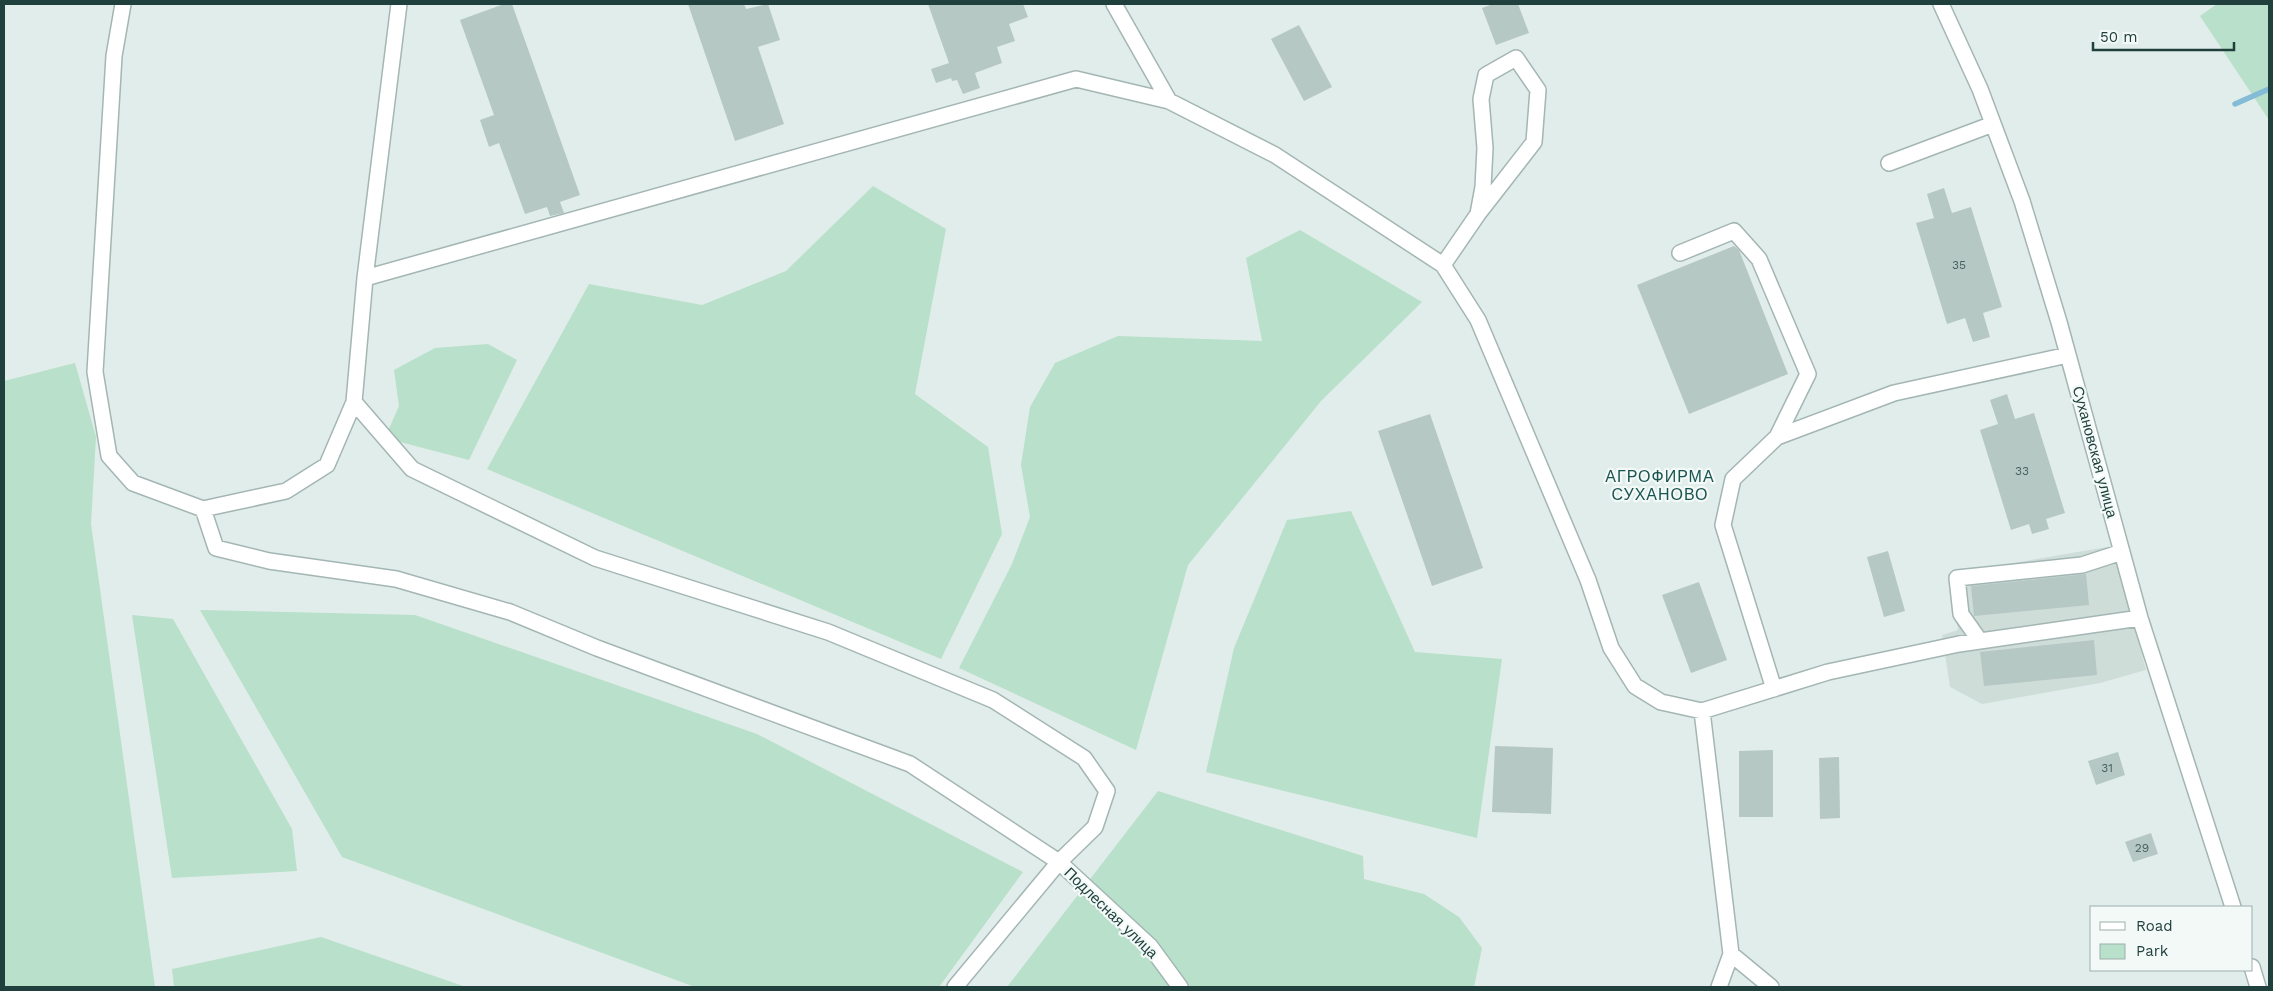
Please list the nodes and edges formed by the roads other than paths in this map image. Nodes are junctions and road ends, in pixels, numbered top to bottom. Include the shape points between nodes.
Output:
1 (124, 4) edge
2 (398, 4) edge
3 (1114, 4) edge
4 (1941, 4) edge
5 (1169, 101) junction
6 (1993, 124) junction
7 (1889, 163) dead end
8 (1478, 214) junction
9 (1680, 253) dead end
10 (1443, 266) junction
11 (365, 278) junction
12 (2068, 355) junction
13 (354, 402) junction
14 (1777, 437) junction
15 (203, 508) junction
16 (2122, 552) junction
17 (2140, 618) junction
18 (1980, 641) junction
19 (1774, 689) junction
20 (1702, 711) junction
21 (1059, 862) junction
22 (2233, 906) edge
23 (1731, 954) junction
24 (2253, 970) edge
25 (956, 987) edge
26 (1180, 987) edge
27 (1719, 987) edge
28 (1770, 987) edge
29 (2258, 987) edge

1 - 15 street via 114,56 94,372 108,456 133,482
2 - 11 street
3 - 5 street
4 - 6 street, Сухановская улица
5 - 10 street via 1275,155
5 - 11 street via 1076,79
6 - 7 street
6 - 12 street, Сухановская улица via 2022,201
8 - 8 street via 1534,142 1538,90 1516,58 1486,75 1481,99 1485,148
8 - 10 street
9 - 14 street via 1734,231 1759,259 1808,374
10 - 20 street via 1478,320 1588,580 1611,648 1635,686 1661,702
11 - 13 street
12 - 14 street via 1894,393
12 - 16 street, Сухановская улица
13 - 15 street via 328,465 286,491
13 - 21 street via 412,470 596,558 828,632 994,700 1084,758 1107,791 1096,828
14 - 19 street via 1733,479 1723,526
15 - 21 street, Подлесная улица via 216,548 269,561 396,579 510,612 596,648 910,764
16 - 17 street, Сухановская улица
16 - 18 street via 2082,565 1957,578 1961,614
17 - 18 street
17 - 22 street, Сухановская улица
18 - 19 street via 1828,672
19 - 20 street
20 - 23 street
21 - 25 street
21 - 26 street, Подлесная улица via 1150,946
23 - 27 street
23 - 28 street
24 - 29 street

